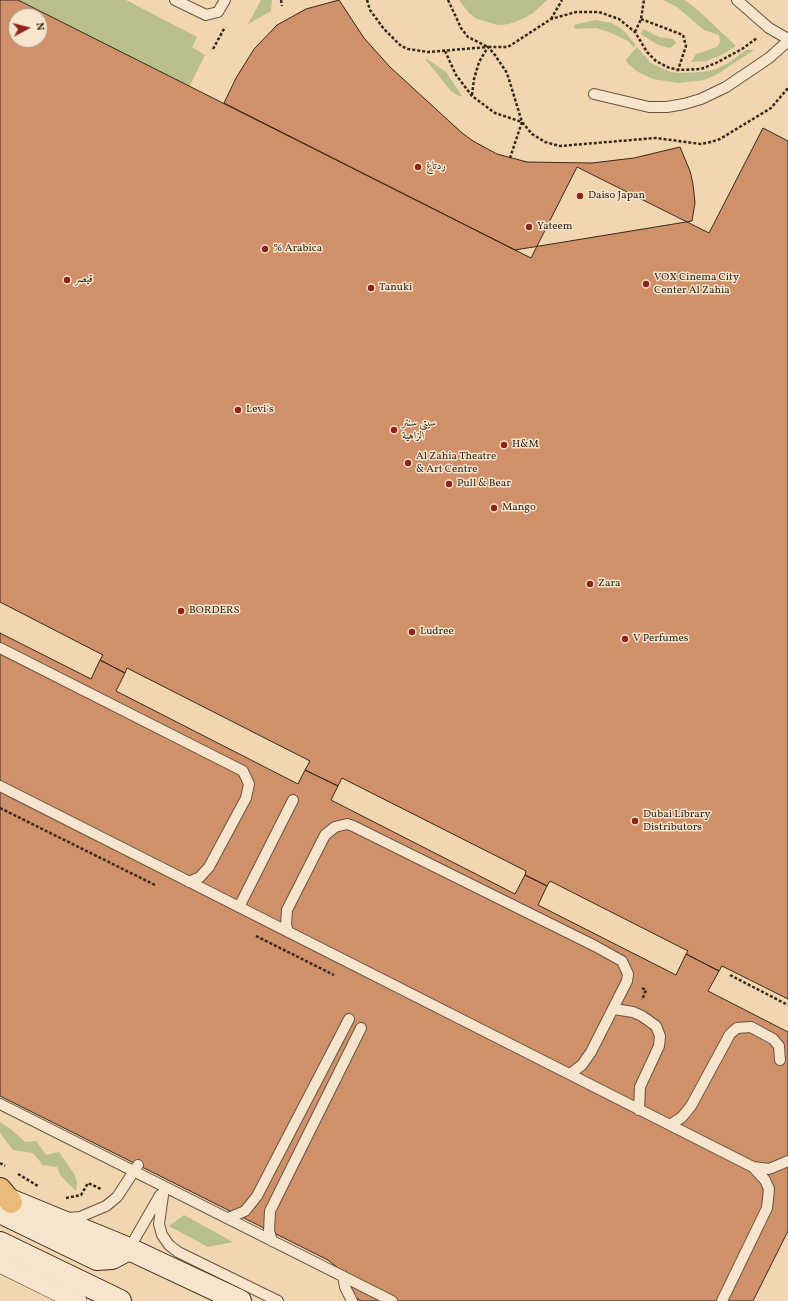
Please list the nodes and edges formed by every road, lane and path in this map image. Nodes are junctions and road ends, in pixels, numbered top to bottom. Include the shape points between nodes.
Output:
1 (175, 0) edge
2 (225, 0) edge
3 (281, 0) edge
4 (367, 0) edge
5 (448, 0) edge
6 (562, 0) edge
7 (644, 0) edge
8 (737, 0) edge
9 (282, 6) dead end
10 (551, 19) junction
11 (641, 19) junction
12 (769, 28) junction
13 (635, 32) junction
14 (788, 40) edge
15 (488, 47) junction
16 (446, 51) junction
17 (678, 70) junction
18 (788, 88) edge
19 (594, 94) dead end
20 (472, 96) junction
21 (522, 122) junction
22 (510, 158) dead end
23 (0, 648) edge
24 (0, 786) edge
25 (293, 800) dead end
26 (188, 882) junction
27 (239, 907) junction
28 (288, 932) junction
29 (730, 976) dead end
30 (627, 981) junction
31 (640, 1002) dead end
32 (788, 1004) edge
33 (614, 1009) junction
34 (349, 1019) dead end
35 (361, 1028) dead end
36 (784, 1058) edge
37 (570, 1074) junction
38 (0, 1104) edge
39 (639, 1110) junction
40 (670, 1125) junction
41 (788, 1161) edge
42 (138, 1165) dead end
43 (753, 1167) junction
44 (3, 1200) edge
45 (51, 1217) junction
46 (228, 1218) junction
47 (272, 1241) junction
48 (0, 1243) edge
49 (129, 1249) junction
50 (0, 1263) edge
51 (343, 1276) junction
52 (74, 1300) edge
53 (120, 1301) edge
54 (240, 1301) edge
55 (278, 1301) edge
56 (352, 1301) edge
57 (392, 1301) edge
58 (722, 1301) edge

1 - 2 lane via 206,15 218,12
3 - 9 path
4 - 16 path via 376,20 401,46 418,52
5 - 15 path via 468,37
6 - 10 path
7 - 11 path
8 - 12 lane
10 - 13 path via 576,12 599,12 619,19
10 - 15 path via 508,47
11 - 13 path
11 - 17 path via 683,36 686,46
12 - 14 lane
12 - 17 path via 742,49 716,63 701,69
13 - 17 path via 647,52 656,60
14 - 19 lane via 769,58 726,87 684,104 667,108 649,107
15 - 16 path
15 - 20 path via 479,62
15 - 21 path via 507,73
16 - 20 path via 456,75
18 - 21 path via 771,108 720,139 701,144 656,138 560,146 545,142 532,134
20 - 21 path via 495,113
21 - 22 path
23 - 26 lane via 243,771 249,784 246,798 209,867 200,876
24 - 26 lane
25 - 27 lane
26 - 27 lane
27 - 28 lane
28 - 30 lane via 287,910 325,835 334,827 347,824 615,956 626,967
28 - 37 lane
29 - 32 path
30 - 31 path via 646,990
30 - 33 lane
33 - 37 lane via 586,1059
33 - 39 lane via 642,1016 656,1026 660,1036 659,1046 640,1087
34 - 46 lane via 257,1196 245,1211
35 - 47 lane via 270,1211 269,1231
36 - 40 lane via 773,1039 751,1027 736,1028 730,1034 691,1106 682,1117
37 - 39 lane
38 - 46 lane
39 - 40 lane
40 - 43 lane
41 - 43 lane via 769,1169
42 - 45 lane via 117,1197 106,1206 80,1217
43 - 58 lane via 765,1180 769,1189 767,1208
44 - 45 street
44 - 49 street via 97,1259 112,1258
45 - 49 street
46 - 47 lane
47 - 51 lane
48 - 53 street
49 - 54 street
49 - 55 lane via 164,1188 159,1224 162,1235 169,1245 178,1252
50 - 52 street
51 - 56 lane
51 - 57 lane

